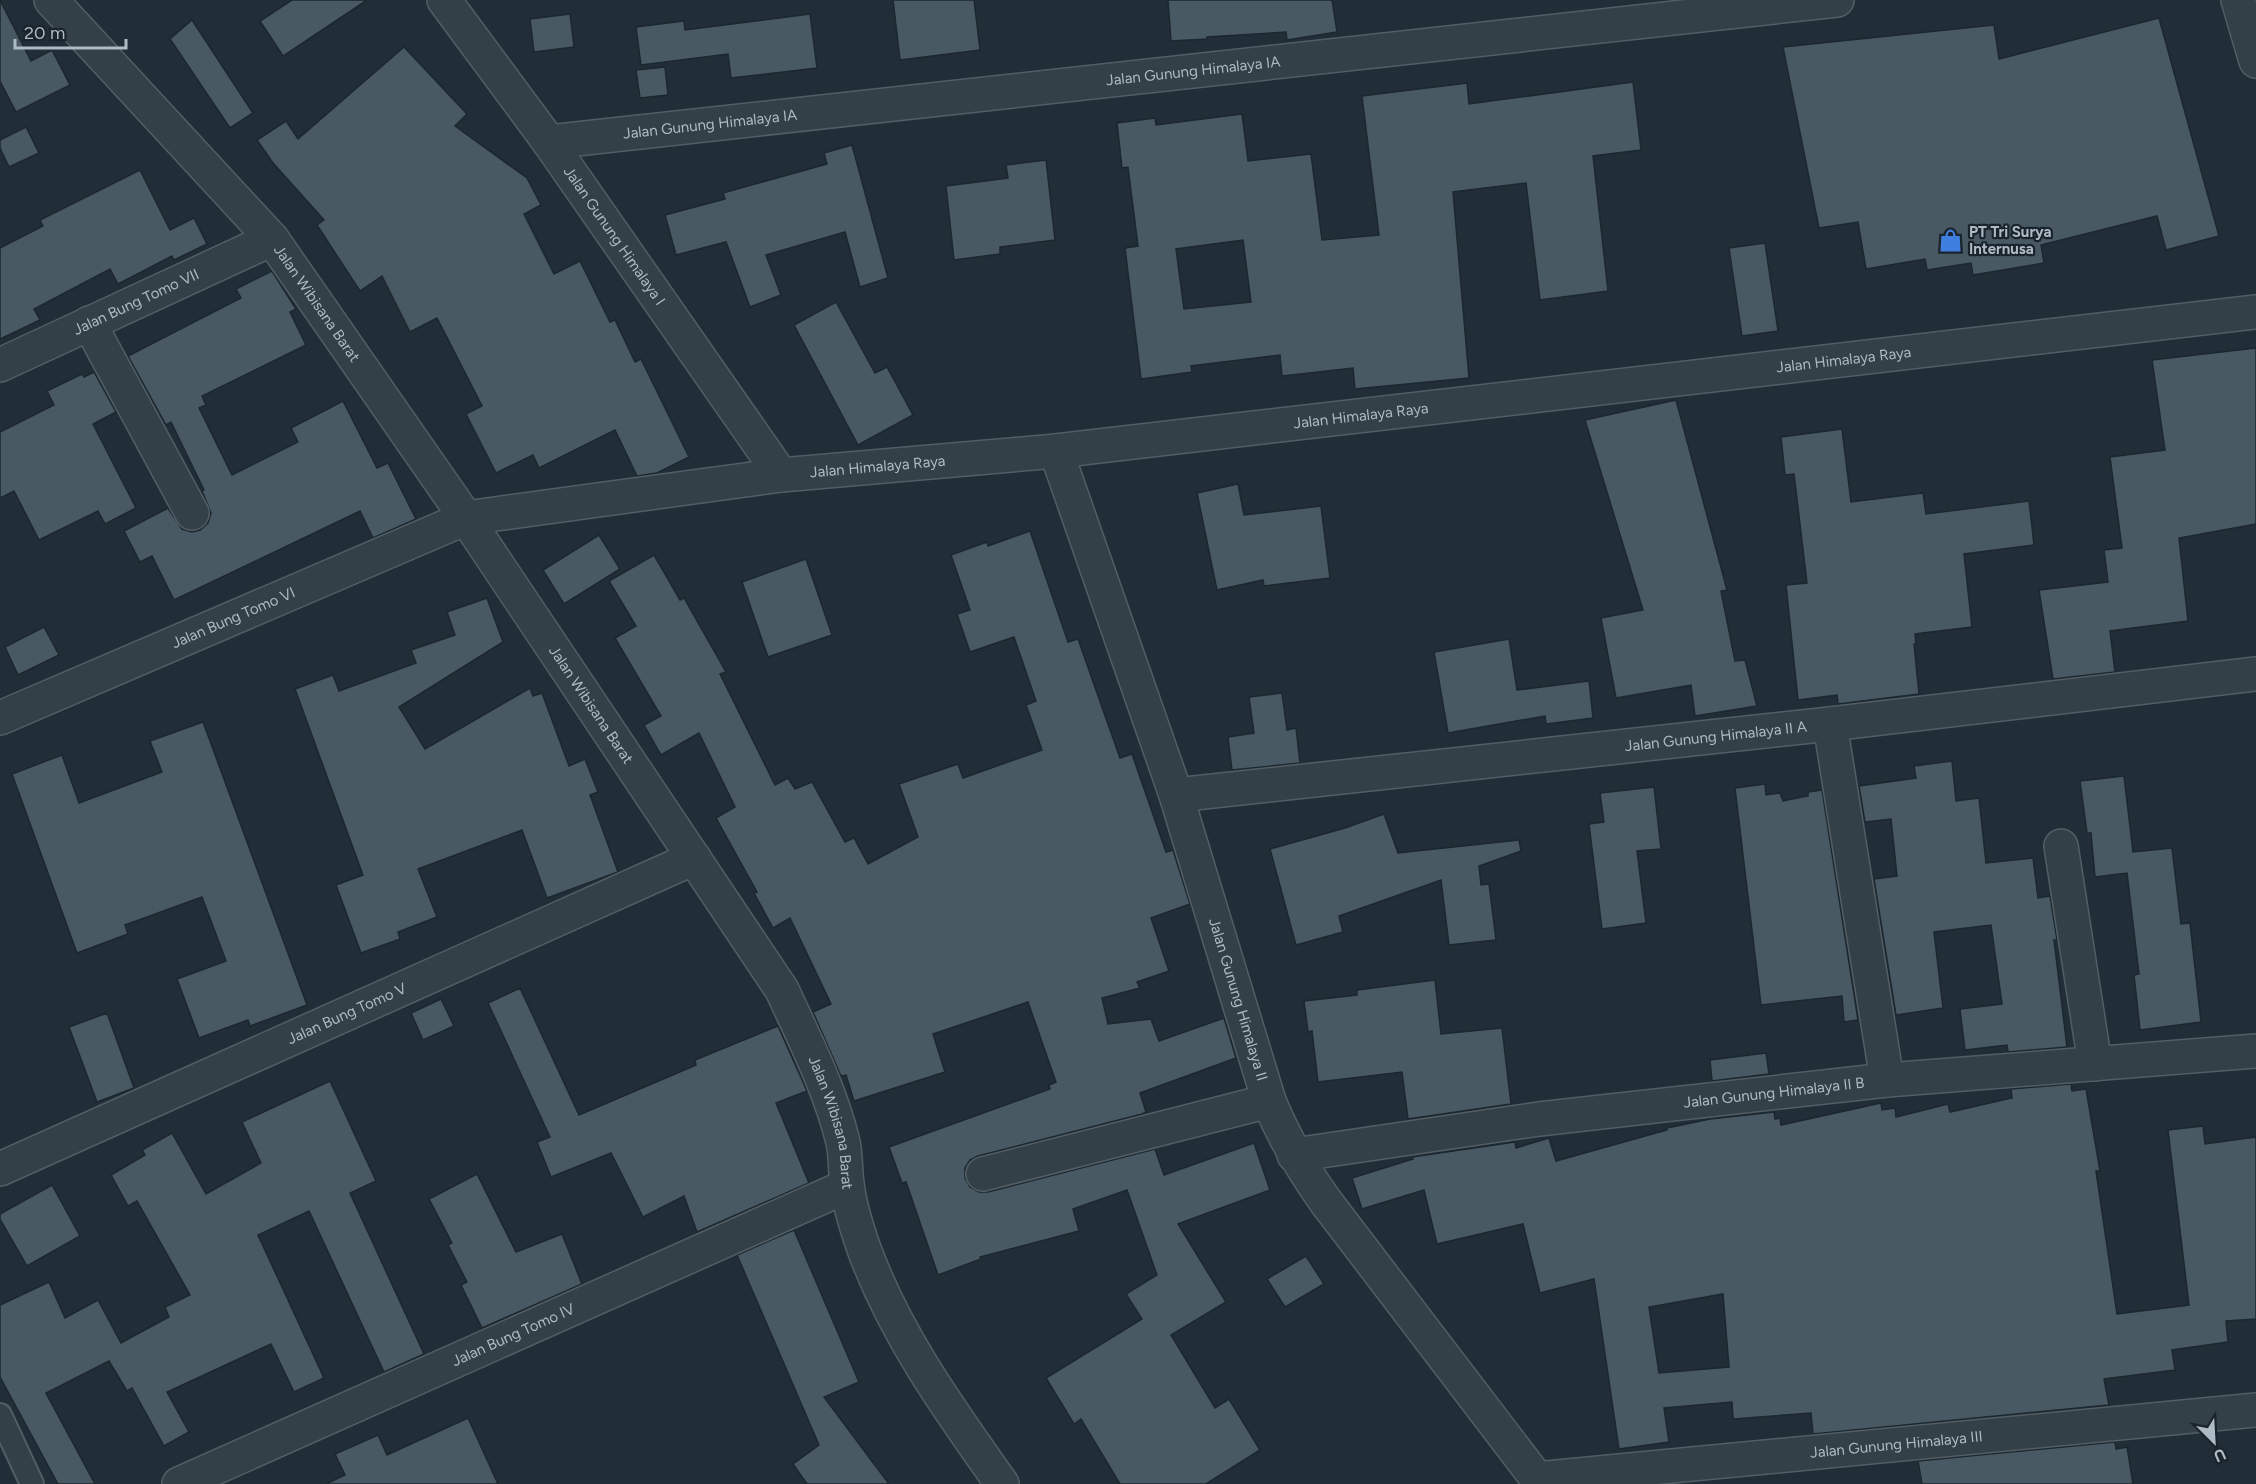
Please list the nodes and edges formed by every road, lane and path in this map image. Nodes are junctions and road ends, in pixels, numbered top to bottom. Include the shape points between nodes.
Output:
1 (51, 0) edge
2 (444, 0) edge
3 (1837, 0) edge
4 (2238, 0) edge
5 (2256, 61) edge
6 (549, 142) junction
7 (272, 239) junction
8 (2256, 312) edge
9 (89, 323) junction
10 (0, 364) edge
11 (1056, 451) junction
12 (781, 475) junction
13 (192, 513) dead end
14 (466, 518) junction
15 (2256, 674) edge
16 (0, 718) edge
17 (1830, 724) junction
18 (1176, 795) junction
19 (2061, 846) dead end
20 (694, 858) junction
21 (2256, 1051) edge
22 (2095, 1064) junction
23 (1887, 1080) junction
24 (1269, 1101) junction
25 (1294, 1155) junction
26 (0, 1169) edge
27 (983, 1174) dead end
28 (847, 1186) junction
29 (2256, 1410) edge
30 (0, 1415) edge
31 (1538, 1481) edge
32 (32, 1484) edge
33 (179, 1484) edge
34 (1002, 1484) edge

1 - 7 street, Jalan Wibisana Barat
2 - 6 street, Jalan Gunung Himalaya I
3 - 6 street, Jalan Gunung Himalaya IA
4 - 5 street
6 - 12 street, Jalan Gunung Himalaya I
7 - 9 street, Jalan Bung Tomo VII
7 - 14 street, Jalan Wibisana Barat
8 - 11 street, Jalan Himalaya Raya
9 - 10 street, Jalan Bung Tomo VII
9 - 13 street
11 - 12 street, Jalan Himalaya Raya
11 - 18 street, Jalan Gunung Himalaya II
12 - 14 street, Jalan Himalaya Raya
14 - 16 street, Jalan Bung Tomo VI
14 - 20 street, Jalan Wibisana Barat
15 - 17 street, Jalan Gunung Himalaya II A
17 - 18 street, Jalan Gunung Himalaya II A
17 - 23 street
18 - 24 street, Jalan Gunung Himalaya II
19 - 22 street
20 - 26 street, Jalan Bung Tomo V
20 - 28 street, Jalan Wibisana Barat via 782,990 820,1070 844,1144
21 - 22 street, Jalan Gunung Himalaya II B
22 - 23 street, Jalan Gunung Himalaya II B
23 - 25 street, Jalan Gunung Himalaya II B via 1539,1119
24 - 25 street, Jalan Gunung Himalaya II
24 - 27 street
25 - 31 street, Jalan Gunung Himalaya II
28 - 33 street, Jalan Bung Tomo IV
28 - 34 street, Jalan Wibisana Barat via 864,1248 907,1343
29 - 31 street, Jalan Gunung Himalaya III
30 - 32 lane

